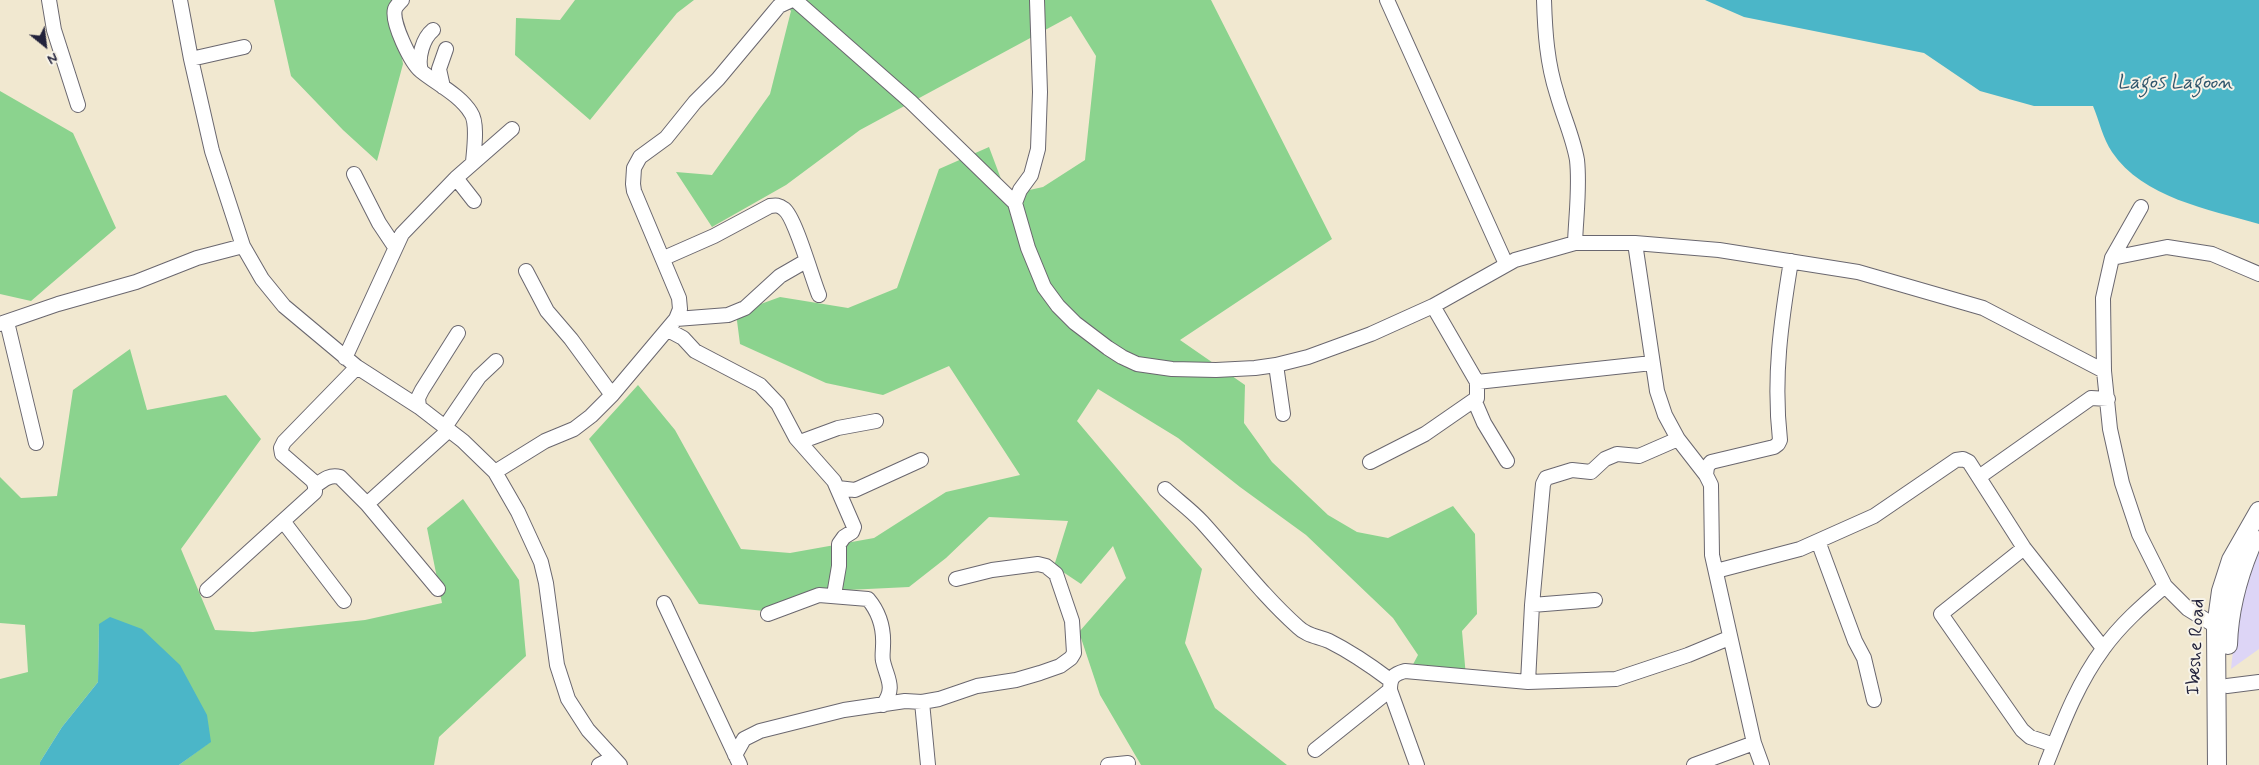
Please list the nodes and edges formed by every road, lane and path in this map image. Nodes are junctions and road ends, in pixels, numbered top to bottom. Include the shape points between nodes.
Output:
1 (49, 0) edge
2 (180, 0) edge
3 (402, 0) edge
4 (794, 0) edge
5 (1037, 0) edge
6 (1387, 0) edge
7 (1544, 0) edge
8 (433, 30) dead end
9 (244, 47) dead end
10 (446, 49) dead end
11 (191, 59) junction
12 (421, 71) junction
13 (443, 87) junction
14 (78, 105) dead end
15 (512, 129) dead end
16 (473, 162) junction
17 (354, 174) dead end
18 (456, 178) junction
19 (474, 201) dead end
20 (1015, 204) junction
21 (2142, 207) dead end
22 (1635, 243) junction
23 (1575, 244) junction
24 (243, 246) junction
25 (395, 247) junction
26 (664, 258) junction
27 (2112, 258) junction
28 (806, 261) junction
29 (1791, 261) junction
30 (1506, 264) junction
31 (526, 271) dead end
32 (2259, 274) edge
33 (819, 295) dead end
34 (1433, 306) junction
35 (4, 323) edge
36 (672, 325) junction
37 (458, 333) dead end
38 (345, 358) junction
39 (496, 361) dead end
40 (1652, 363) junction
41 (1276, 365) junction
42 (357, 367) junction
43 (2104, 370) junction
44 (1477, 382) junction
45 (612, 395) junction
46 (2108, 399) junction
47 (1475, 402) junction
48 (419, 406) junction
49 (1283, 414) dead end
50 (876, 422) dead end
51 (447, 428) junction
52 (1678, 439) junction
53 (800, 442) junction
54 (36, 443) dead end
55 (921, 460) dead end
56 (1507, 461) dead end
57 (1370, 462) dead end
58 (495, 472) junction
59 (1706, 475) junction
60 (1979, 477) junction
61 (315, 486) junction
62 (838, 488) junction
63 (1165, 489) dead end
64 (367, 504) junction
65 (2259, 511) edge
66 (283, 521) junction
67 (2259, 527) edge
68 (1818, 541) junction
69 (2024, 548) junction
70 (1716, 571) junction
71 (956, 579) dead end
72 (2165, 586) junction
73 (438, 588) dead end
74 (207, 590) dead end
75 (834, 595) junction
76 (1595, 600) dead end
77 (344, 601) dead end
78 (664, 603) dead end
79 (1532, 605) junction
80 (768, 614) dead end
81 (2222, 630) junction
82 (1729, 638) junction
83 (2104, 648) junction
84 (1528, 682) junction
85 (2259, 682) edge
86 (1390, 685) junction
87 (2227, 686) junction
88 (1874, 700) dead end
89 (922, 702) junction
90 (883, 705) junction
91 (1754, 743) junction
92 (2054, 745) junction
93 (1315, 750) dead end
94 (737, 760) edge
95 (616, 762) edge
96 (1128, 763) dead end
97 (599, 765) edge
98 (928, 765) edge
99 (1108, 765) edge
100 (1416, 765) edge
101 (1694, 765) edge
102 (1762, 765) edge
103 (2046, 765) edge
104 (2217, 765) edge
105 (2230, 765) edge

1 - 14 street via 54,30
2 - 11 street
3 - 12 street via 395,10 394,22
4 - 20 street via 911,102
4 - 26 street via 774,12 666,138 640,158 634,168 634,191
5 - 20 street via 1038,149 1031,175
6 - 30 street
7 - 23 street via 1546,50 1577,160
8 - 12 street via 426,36 419,64
9 - 11 street
10 - 13 street via 439,69
11 - 24 street via 212,151
12 - 13 street
13 - 16 street via 473,115
15 - 16 street
16 - 18 street
17 - 25 street
18 - 19 street
18 - 25 street via 402,234
20 - 41 street via 1044,287 1075,323 1122,357 1137,364 1172,369
21 - 27 street
22 - 23 street
22 - 29 street via 1719,250
22 - 40 street
23 - 30 street
24 - 35 street via 197,258 136,282
24 - 38 street via 262,279 284,306
25 - 38 street
26 - 28 street via 777,205 791,217
26 - 36 street via 679,298 680,309
27 - 32 street via 2167,246 2212,254
27 - 43 street via 2103,298
28 - 33 street
28 - 36 street via 780,276 745,308 722,317
29 - 43 street via 1858,272 1982,308
29 - 59 street via 1780,327 1776,387 1780,440 1774,447 1710,462
30 - 34 street
31 - 45 street via 547,312
34 - 41 street via 1371,334
34 - 44 street
35 - 54 street
36 - 45 street
36 - 53 street via 695,351 760,385 778,404
37 - 48 street via 422,390
38 - 42 street
39 - 51 street via 479,377
40 - 44 street
40 - 52 street via 1665,415
41 - 49 street
42 - 48 street
42 - 61 street via 280,448 282,454
43 - 46 street
44 - 47 street
45 - 58 street via 574,429
46 - 60 street via 2091,398
46 - 72 street via 2110,429 2122,483 2139,534
47 - 56 street
47 - 57 street via 1425,434
48 - 51 street
50 - 53 street via 838,428
51 - 58 street
51 - 64 street
52 - 59 street
52 - 79 street via 1639,456 1617,454 1605,459 1591,472 1572,470 1546,478
53 - 62 street
55 - 62 street via 855,490
58 - 95 street via 541,562 558,665 568,699 588,730
59 - 70 street via 1710,485 1712,555
60 - 68 street via 1966,460 1956,460 1874,516
60 - 69 street
61 - 64 street via 328,477 340,477
61 - 66 street via 315,492
62 - 75 street via 854,527 839,544
63 - 86 street via 1200,520 1257,588 1299,628 1347,651
64 - 73 street
65 - 81 main road, Ibeshe Road via 2232,560 2221,590
66 - 74 street
66 - 77 street
67 - 81 main road, Ibeshe Road
68 - 70 street via 1800,549
68 - 88 street via 1854,641 1864,658
69 - 83 street
69 - 92 street via 1941,614 2022,730 2034,739
70 - 82 street
71 - 89 street via 992,570 1038,564 1046,566 1056,574 1072,620 1074,653 1066,663 1040,673
72 - 81 street via 2188,609
72 - 83 street via 2134,613
75 - 80 street via 812,597
75 - 90 street via 868,599 880,617 884,644 882,659 889,675 890,692
76 - 79 street
78 - 94 street
79 - 84 street
81 - 87 main road, Ibeshe Road
81 - 104 main road, Ibeshe Road
82 - 84 street via 1616,679
82 - 91 street
83 - 92 street via 2085,676
84 - 86 street via 1405,671 1395,674
85 - 87 street
86 - 93 street
86 - 100 street
87 - 105 main road, Ibeshe Road
89 - 90 street
89 - 98 street
90 - 94 street via 834,712 760,731 744,739
91 - 101 street
91 - 102 street
92 - 103 street
95 - 97 street
96 - 99 street

